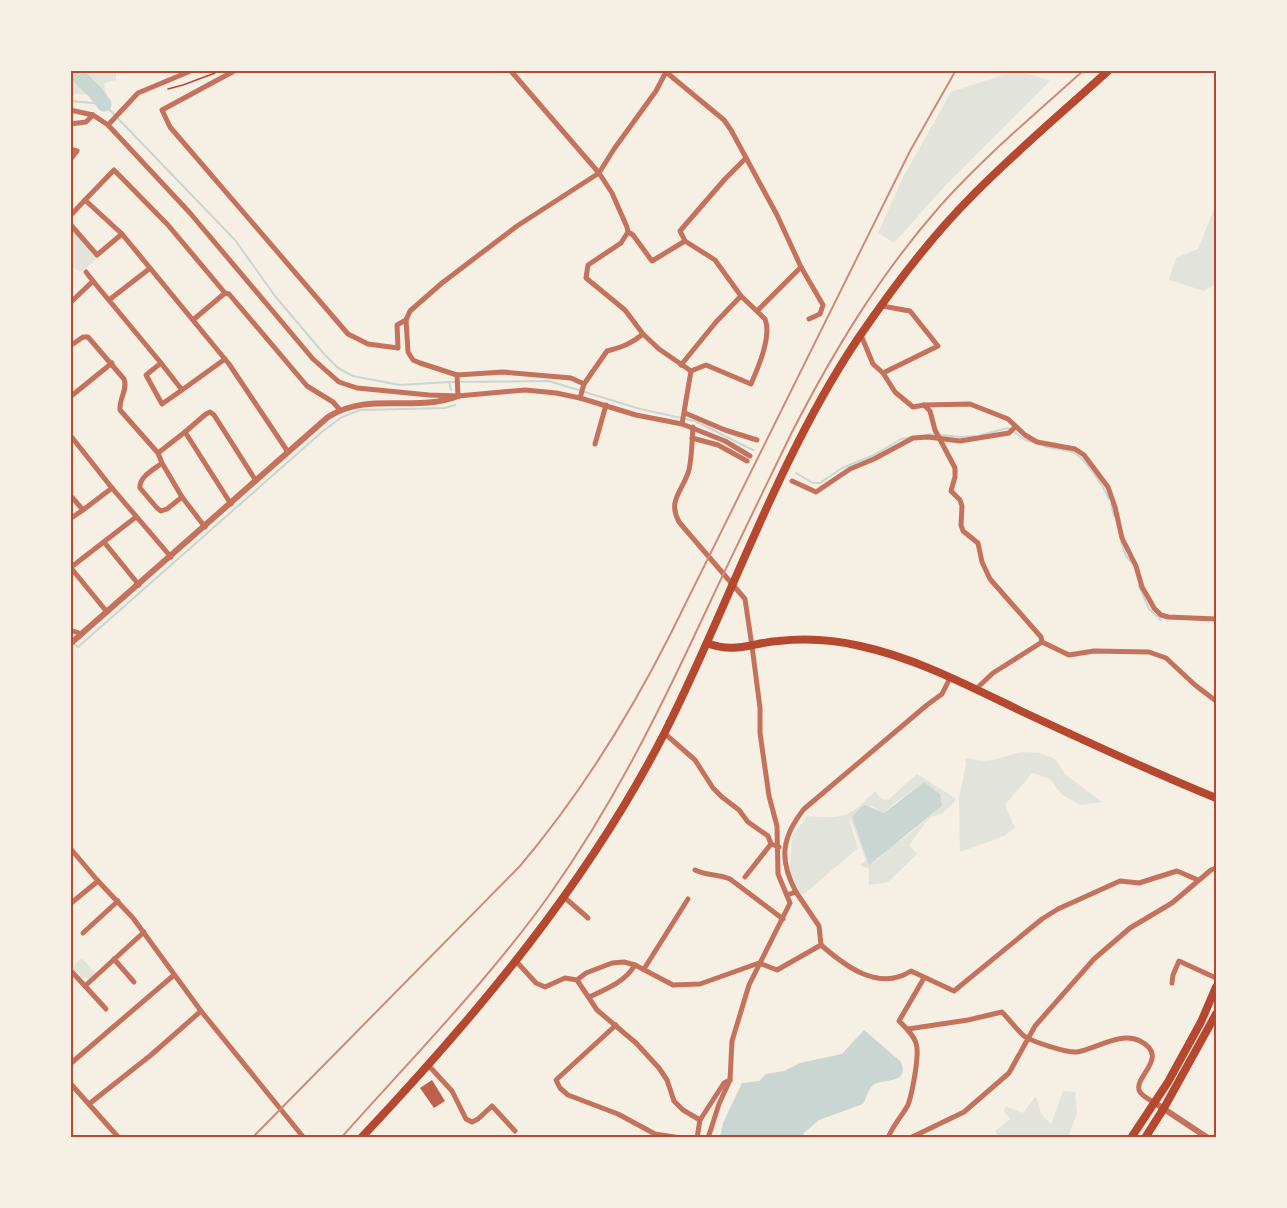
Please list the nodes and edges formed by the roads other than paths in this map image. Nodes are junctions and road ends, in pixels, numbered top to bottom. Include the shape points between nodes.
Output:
1 (193, 70) edge
2 (236, 70) edge
3 (510, 70) edge
4 (1109, 70) edge
5 (666, 71) edge
6 (70, 110) edge
7 (93, 116) junction
8 (70, 124) edge
9 (109, 124) junction
10 (70, 149) edge
11 (746, 158) junction
12 (70, 160) edge
13 (599, 173) junction
14 (85, 200) junction
15 (70, 216) edge
16 (70, 224) edge
17 (628, 232) junction
18 (122, 234) junction
19 (685, 241) junction
20 (801, 267) junction
21 (149, 268) junction
22 (86, 272) dead end
23 (93, 281) junction
24 (225, 294) junction
25 (741, 296) junction
26 (110, 300) junction
27 (70, 303) edge
28 (882, 306) junction
29 (757, 311) junction
30 (809, 319) dead end
31 (193, 320) junction
32 (406, 320) junction
33 (643, 334) junction
34 (861, 335) junction
35 (71, 344) edge
36 (225, 359) junction
37 (112, 363) junction
38 (161, 363) junction
39 (681, 365) junction
40 (691, 371) junction
41 (883, 373) junction
42 (457, 377) junction
43 (584, 385) junction
44 (182, 390) junction
45 (458, 393) junction
46 (581, 396) junction
47 (70, 397) edge
48 (606, 405) junction
49 (924, 405) junction
50 (340, 410) junction
51 (684, 418) junction
52 (693, 427) junction
53 (1015, 427) junction
54 (184, 432) junction
55 (70, 435) edge
56 (692, 438) junction
57 (939, 439) junction
58 (757, 440) dead end
59 (595, 444) dead end
60 (288, 452) junction
61 (158, 453) junction
62 (162, 463) junction
63 (256, 481) junction
64 (792, 481) dead end
65 (112, 488) junction
66 (70, 495) edge
67 (182, 497) junction
68 (231, 504) junction
69 (83, 510) junction
70 (136, 518) junction
71 (70, 519) edge
72 (205, 527) junction
73 (104, 542) junction
74 (171, 557) junction
75 (71, 568) edge
76 (139, 585) junction
77 (734, 585) junction
78 (107, 612) junction
79 (1216, 619) edge
80 (70, 630) edge
81 (82, 634) junction
82 (1042, 642) junction
83 (707, 643) junction
84 (70, 644) edge
85 (752, 646) junction
86 (950, 678) junction
87 (976, 689) junction
88 (1216, 701) edge
89 (664, 733) junction
90 (1216, 798) edge
91 (771, 844) junction
92 (779, 847) junction
93 (71, 850) edge
94 (1216, 868) edge
95 (695, 870) dead end
96 (745, 877) dead end
97 (1198, 880) junction
98 (98, 881) junction
99 (796, 892) junction
100 (788, 895) junction
101 (564, 897) junction
102 (688, 899) dead end
103 (118, 901) junction
104 (70, 904) edge
105 (588, 918) dead end
106 (783, 919) junction
107 (144, 932) junction
108 (83, 933) dead end
109 (821, 945) junction
110 (114, 960) junction
111 (515, 960) junction
112 (759, 963) junction
113 (634, 965) junction
114 (644, 969) junction
115 (70, 973) edge
116 (174, 975) junction
117 (924, 978) junction
118 (1216, 978) edge
119 (577, 980) junction
120 (134, 982) dead end
121 (1172, 983) dead end
122 (85, 986) junction
123 (1216, 987) edge
124 (589, 997) junction
125 (106, 1009) dead end
126 (201, 1011) junction
127 (1216, 1014) edge
128 (615, 1025) junction
129 (908, 1029) junction
130 (1028, 1037) junction
131 (70, 1064) edge
132 (429, 1066) junction
133 (730, 1080) junction
134 (70, 1083) edge
135 (1155, 1103) junction
136 (88, 1104) junction
137 (1164, 1108) junction
138 (700, 1120) junction
139 (515, 1131) dead end
140 (118, 1137) edge
141 (304, 1137) edge
142 (361, 1137) edge
143 (681, 1137) edge
144 (697, 1137) edge
145 (708, 1137) edge
146 (888, 1137) edge
147 (910, 1137) edge
148 (1131, 1137) edge
149 (1145, 1137) edge
150 (1208, 1137) edge

1 - 9 street via 138,93
2 - 32 street via 162,110 170,127 348,333 368,344 398,348 397,325
3 - 13 street
4 - 28 main road via 973,195
5 - 11 street via 724,120
5 - 13 street
6 - 7 street
7 - 8 street via 86,122
7 - 9 street
9 - 45 street via 325,371 339,382 357,388
10 - 12 street via 77,151
11 - 19 street via 686,224 681,231
11 - 20 street
13 - 17 street
13 - 32 street via 478,255 410,311
14 - 15 street
14 - 18 street
14 - 24 street via 114,170 168,225
16 - 18 street via 98,255
17 - 19 street via 652,261
17 - 33 street via 621,243 588,265 586,278 626,310
18 - 21 street
19 - 25 street via 715,260
20 - 29 street
20 - 30 street via 823,304 820,314
21 - 26 street
21 - 31 street
22 - 23 street
23 - 26 street
23 - 27 street
24 - 31 street
24 - 50 street via 307,386
25 - 29 street
25 - 39 street
26 - 38 street
28 - 34 main road
28 - 41 street via 910,311 938,346
29 - 40 street via 767,324 765,348 751,384 706,365
31 - 36 street
32 - 42 street via 408,352 413,360
33 - 39 street
33 - 43 street via 632,343 607,351
34 - 41 street via 873,364
34 - 77 main road via 819,403
35 - 37 street via 88,337
36 - 44 street
36 - 60 street
37 - 47 street
37 - 61 street via 125,382 120,410
38 - 44 street
38 - 44 street via 146,375 162,404
39 - 40 street
40 - 51 street
41 - 49 street via 895,392 913,407
42 - 43 street via 524,373 571,378
42 - 45 street
43 - 46 street
45 - 46 street via 525,390
45 - 50 street via 439,401 359,404
46 - 48 street
48 - 51 street via 636,416
48 - 59 street
49 - 53 street via 970,404 1003,416
49 - 57 street via 930,411
50 - 60 street
51 - 52 street
51 - 58 street
52 - 56 street
52 - 56 street via 725,441 748,458
53 - 57 street via 1009,433 960,441
53 - 79 street via 1037,441 1075,449 1084,455 1108,487 1122,538 1142,587 1161,615
54 - 61 street
54 - 63 street via 210,412
54 - 68 street
55 - 65 street
56 - 77 street via 689,468 673,511
57 - 64 street via 913,438 850,469 816,492
57 - 82 street via 955,468 951,491 962,506 963,531 978,543 982,562 995,586
60 - 63 street
61 - 62 street
62 - 67 street
62 - 67 street via 141,479 140,488 161,511
63 - 68 street
65 - 69 street
65 - 70 street
66 - 69 street
67 - 72 street
68 - 72 street
69 - 71 street
70 - 73 street
70 - 74 street
72 - 74 street
73 - 75 street
73 - 76 street
74 - 76 street
75 - 78 street
76 - 78 street
77 - 83 main road
77 - 85 street via 745,599
78 - 81 street
80 - 81 street
81 - 84 street
82 - 87 street via 993,673
82 - 88 street via 1069,655 1094,651 1149,652 1166,658
83 - 85 main road via 734,649
83 - 89 main road
85 - 86 main road via 813,640 859,646 898,656
85 - 92 street via 760,733
86 - 87 main road
86 - 99 street via 942,694 804,809 788,836 784,859
87 - 90 main road
89 - 91 street via 695,760 713,788 768,836
89 - 101 main road
91 - 92 street
91 - 96 street
92 - 100 street via 778,874
93 - 98 street
94 - 97 street
95 - 106 street via 730,879
97 - 117 street via 1177,871 1138,883 1120,881 1042,919 954,991
97 - 130 street via 1094,959
98 - 103 street
98 - 104 street
99 - 100 street
99 - 109 street via 819,926
100 - 106 street via 790,903
101 - 105 street
101 - 111 main road
102 - 114 street
103 - 107 street
103 - 108 street
106 - 112 street
107 - 110 street
107 - 116 street
109 - 112 street via 777,970
109 - 117 street via 867,976 887,980 911,971
110 - 120 street
110 - 122 street
111 - 119 street via 536,983 545,987 565,978
111 - 132 main road
112 - 114 street via 700,984 673,985
112 - 133 street via 732,1041
113 - 114 street
113 - 119 street via 612,963
113 - 124 street via 623,979
115 - 122 street
116 - 126 street
116 - 131 street
117 - 129 street via 899,1021
118 - 121 street via 1179,961
119 - 124 street
122 - 125 street
123 - 135 main road via 1201,1022
124 - 128 street
126 - 136 street
126 - 141 street
127 - 137 main road
128 - 138 street via 659,1068 682,1110
128 - 143 street via 556,1080 560,1088 655,1134
129 - 130 street via 1002,1012
129 - 146 street via 918,1048 912,1092
130 - 135 street via 1074,1052 1119,1039 1141,1041 1152,1058 1139,1090
130 - 147 street via 1009,1073 990,1090 964,1112
132 - 139 street via 452,1090 466,1119 478,1119 492,1106
132 - 142 main road
133 - 138 street
133 - 145 street
134 - 136 street
135 - 137 street
135 - 148 main road
136 - 140 street
137 - 149 main road
137 - 150 street
138 - 144 street

